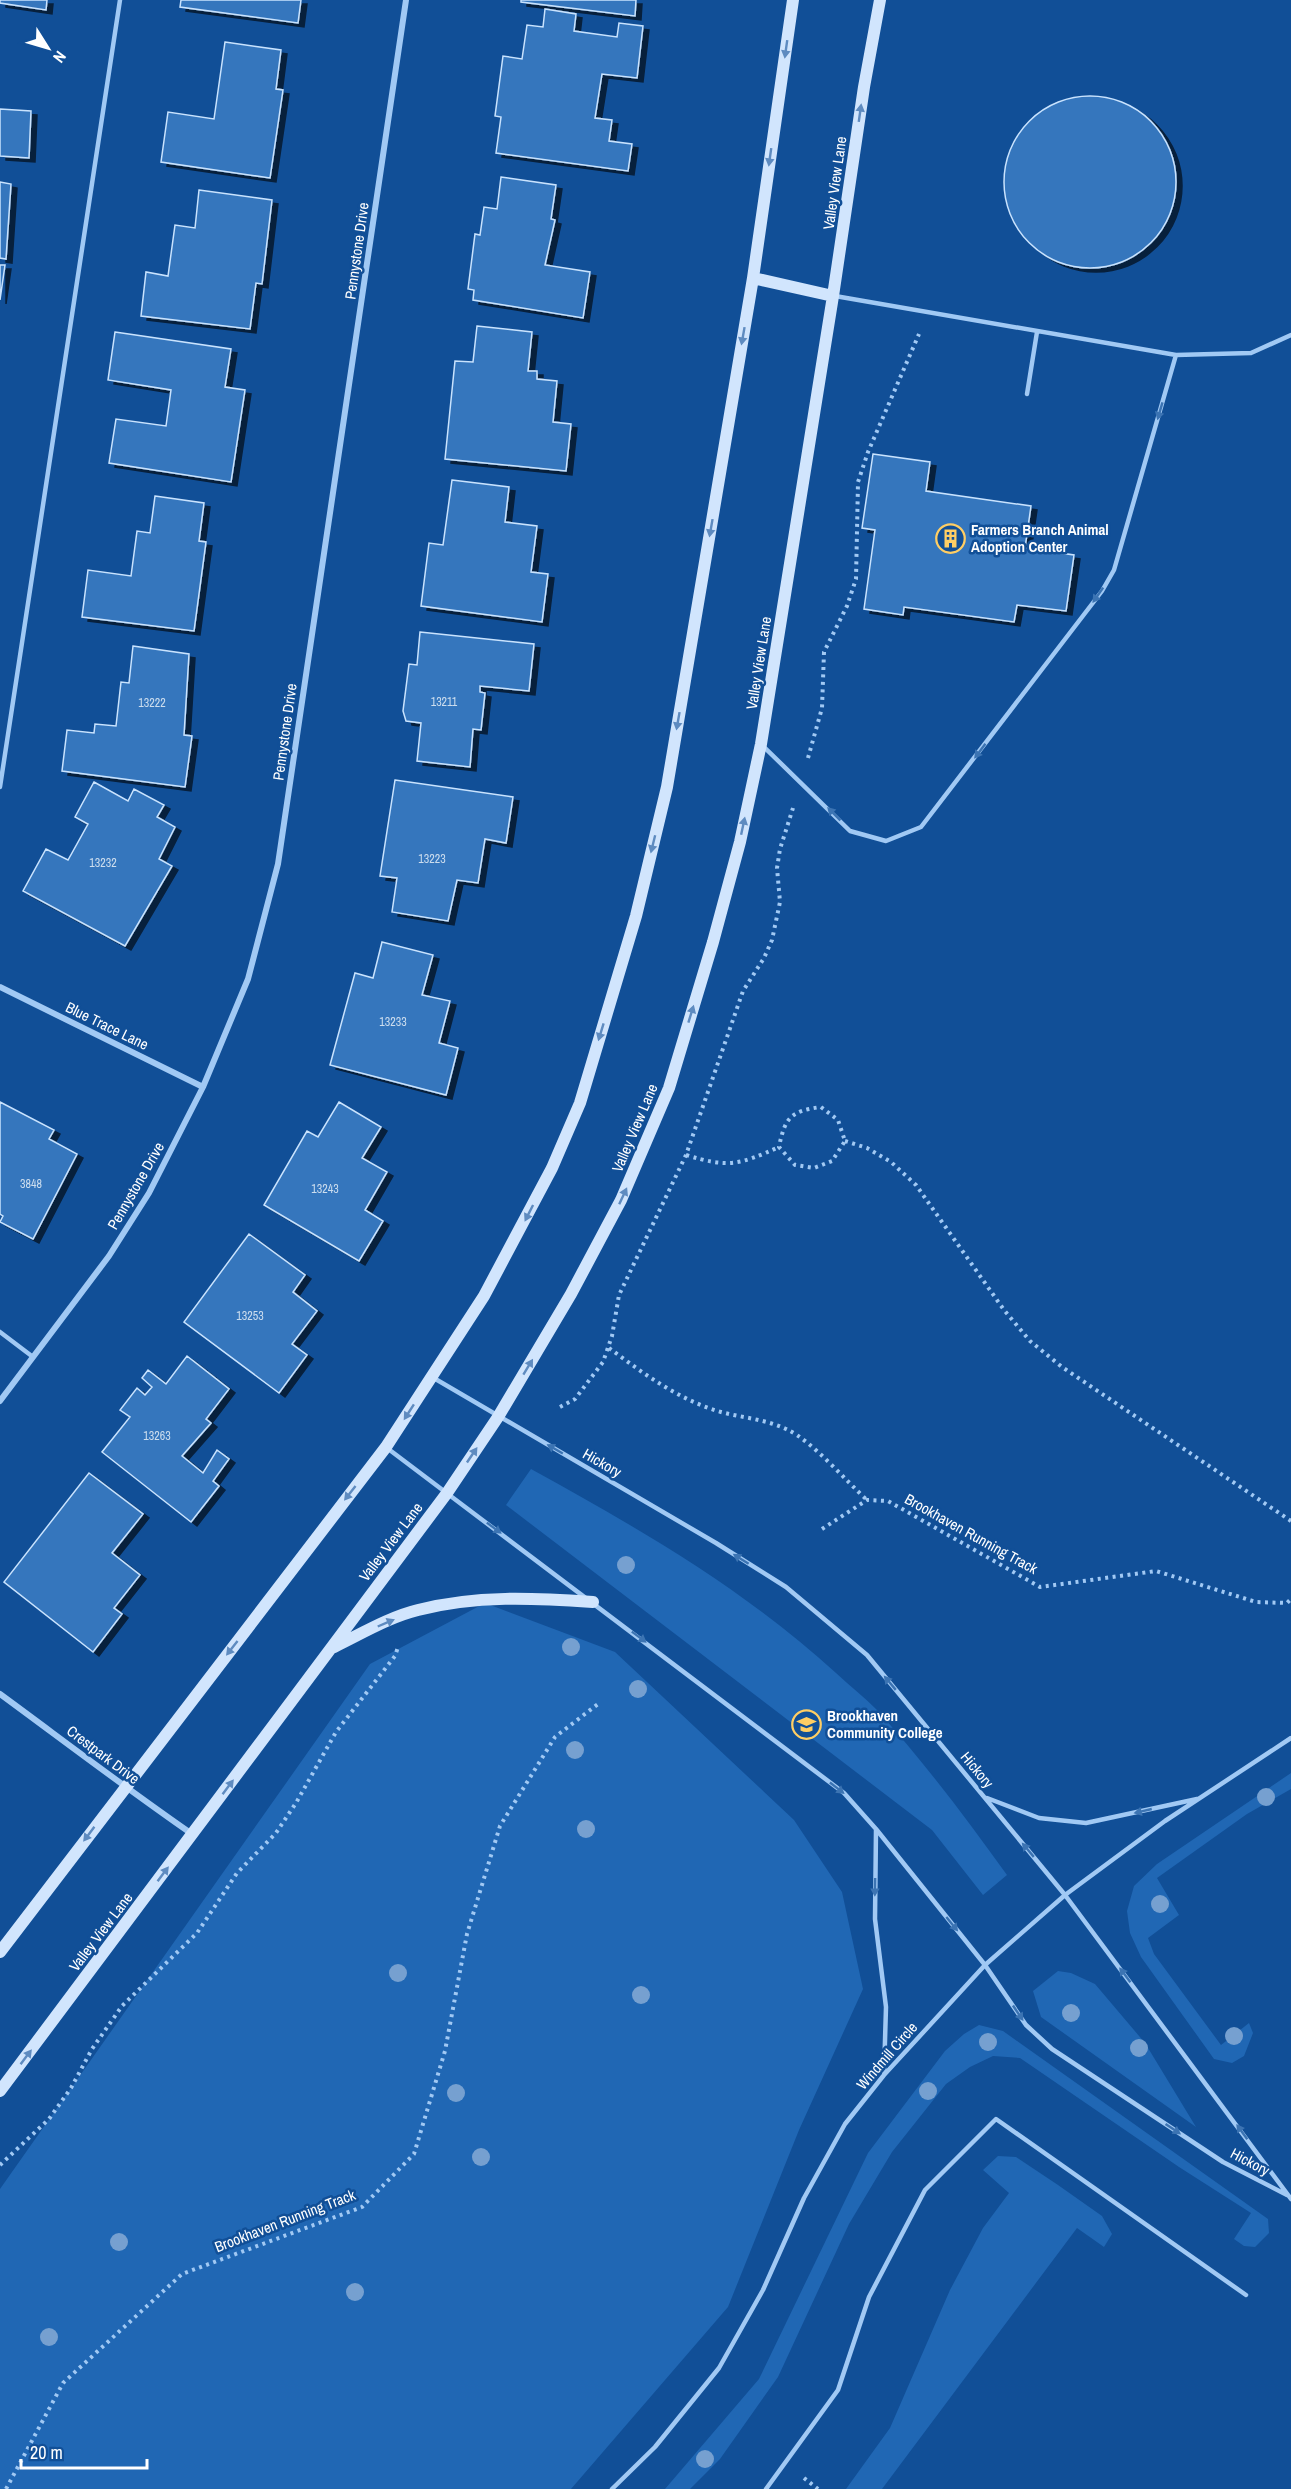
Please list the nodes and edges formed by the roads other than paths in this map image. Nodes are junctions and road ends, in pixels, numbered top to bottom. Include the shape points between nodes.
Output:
1 (120, 0) edge
2 (406, 0) edge
3 (793, 0) edge
4 (880, 0) edge
5 (753, 278) junction
6 (834, 296) junction
7 (1037, 332) junction
8 (1291, 335) edge
9 (1176, 355) junction
10 (1027, 394) dead end
11 (761, 744) junction
12 (0, 786) edge
13 (0, 987) edge
14 (203, 1087) junction
15 (0, 1332) edge
16 (33, 1356) junction
17 (432, 1377) junction
18 (0, 1401) edge
19 (498, 1417) junction
20 (386, 1447) junction
21 (447, 1493) junction
22 (592, 1602) junction
23 (332, 1647) junction
24 (0, 1694) edge
25 (1291, 1738) edge
26 (124, 1788) junction
27 (984, 1797) junction
28 (1200, 1798) junction
29 (876, 1829) junction
30 (192, 1834) junction
31 (1065, 1895) junction
32 (0, 1952) edge
33 (985, 1965) junction
34 (884, 2075) junction
35 (0, 2091) edge
36 (1290, 2197) edge
37 (1246, 2295) dead end
38 (612, 2489) edge
39 (766, 2489) edge

1 - 12 lane
2 - 14 street, Pennystone Drive via 278,864 248,979
3 -> 5 main road
6 -> 4 main road, Valley View Lane
5 - 6 main road
5 -> 17 main road via 667,787 636,916 580,1103 484,1296
6 - 7 lane
6 - 11 main road, Valley View Lane
7 - 9 lane
7 - 10 lane
8 - 9 lane via 1251,353
9 -> 11 lane via 1114,570 1102,591 921,827 886,841 850,831
19 -> 11 main road, Valley View Lane via 621,1200 669,1088 740,842
13 - 14 street, Blue Trace Lane
14 - 16 street, Pennystone Drive via 149,1193 109,1256
15 - 16 lane
16 - 18 street, Pennystone Drive
17 - 19 lane, Hickory
17 -> 20 main road
21 -> 19 main road, Valley View Lane
27 -> 19 lane, Hickory via 867,1655 786,1587
20 - 21 lane, Hickory
20 -> 26 main road
21 -> 22 lane, Hickory
21 - 23 main road, Valley View Lane
23 -> 22 main road via 416,1610 460,1602 511,1597
22 -> 29 lane, Hickory via 844,1793
30 -> 23 main road, Valley View Lane
24 - 26 street, Crestpark Drive
25 - 28 lane, Windmill Circle
26 - 30 street, Crestpark Drive
26 -> 32 main road
28 -> 27 lane via 1086,1823 1039,1818
31 -> 27 lane, Hickory
28 - 31 lane, Windmill Circle
29 -> 33 lane, Hickory
29 -> 34 lane via 875,1919 886,2007
35 -> 30 main road, Valley View Lane
31 - 33 lane, Windmill Circle
36 -> 31 lane, Hickory
33 - 34 lane, Windmill Circle
33 -> 36 lane, Hickory via 1026,2025 1052,2049 1223,2162
34 - 38 lane, Windmill Circle via 845,2124 804,2198 763,2290 719,2368 655,2447
37 - 39 lane via 996,2119 925,2190 869,2297 838,2390

